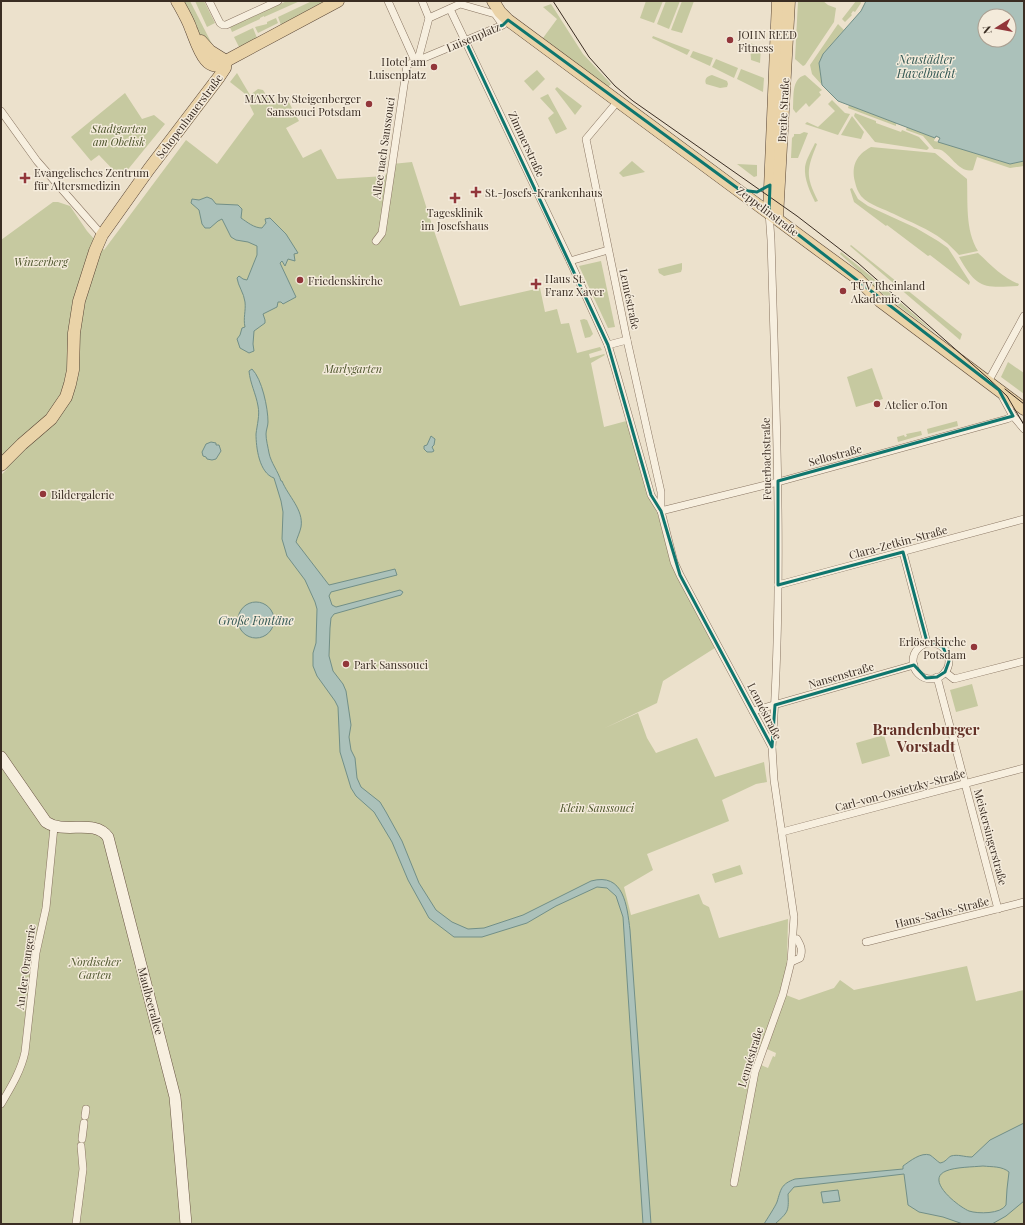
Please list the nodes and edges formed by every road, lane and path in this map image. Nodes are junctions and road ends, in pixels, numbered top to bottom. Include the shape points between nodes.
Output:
1 (177, 1) edge
2 (209, 1) edge
3 (278, 1) edge
4 (338, 1) edge
5 (388, 1) edge
6 (422, 1) edge
7 (493, 1) edge
8 (778, 1) edge
9 (789, 1) edge
10 (460, 3) edge
11 (450, 9) junction
12 (429, 18) junction
13 (504, 20) junction
14 (465, 40) junction
15 (417, 59) junction
16 (226, 61) junction
17 (618, 101) junction
18 (1, 111) edge
19 (770, 185) junction
20 (740, 190) junction
21 (773, 215) junction
22 (102, 235) junction
23 (376, 241) dead end
24 (608, 250) junction
25 (570, 261) junction
26 (1024, 316) edge
27 (627, 340) junction
28 (608, 345) junction
29 (988, 382) junction
30 (999, 390) junction
31 (1024, 409) edge
32 (1013, 416) junction
33 (1024, 429) edge
34 (1, 465) edge
35 (778, 482) junction
36 (661, 511) junction
37 (1024, 519) edge
38 (903, 552) junction
39 (778, 585) junction
40 (927, 643) junction
41 (1024, 661) edge
42 (914, 665) junction
43 (945, 672) junction
44 (937, 678) junction
45 (775, 705) junction
46 (753, 711) junction
47 (772, 747) junction
48 (1, 757) edge
49 (1024, 768) edge
50 (965, 784) junction
51 (54, 827) junction
52 (782, 832) junction
53 (1024, 902) edge
54 (998, 909) junction
55 (798, 938) junction
56 (866, 942) dead end
57 (791, 962) junction
58 (1, 1104) edge
59 (85, 1116) dead end
60 (734, 1183) dead end
61 (76, 1224) edge
62 (186, 1224) edge

1 - 16 main road via 200,52 210,64 217,66
2 - 3 street via 223,25
4 - 16 main road, Schopenhauerstraße
5 - 15 street
6 - 12 street
7 - 13 main road, Luisenplatz
8 - 19 main road, Breite Straße
9 - 21 main road, Breite Straße
10 - 11 street
10 - 13 street via 495,14
11 - 12 street
11 - 14 street, Zimmerstraße
12 - 15 street
13 - 14 street, Luisenplatz via 503,25
13 - 17 main road, Zeppelinstraße
14 - 15 street, Luisenplatz
14 - 25 street, Zimmerstraße
15 - 23 street, Allee nach Sanssouci via 407,65 382,233
16 - 22 main road, Schopenhauerstraße via 220,77
17 - 20 main road, Zeppelinstraße
17 - 24 street, Lennéstraße via 586,139
18 - 22 street via 37,161
19 - 20 main road via 757,192
19 - 21 main road, Breite Straße
20 - 21 main road, Zeppelinstraße
21 - 29 main road, Zeppelinstraße via 856,278 880,301
21 - 35 street, Feuerbachstraße via 771,240
22 - 34 main road, Schopenhauerstraße via 79,301 73,370 66,397 51,419
24 - 25 street
24 - 27 street, Lennéstraße
25 - 28 street, Zimmerstraße
26 - 29 street
27 - 28 street
27 - 36 street, Lennéstraße via 661,492
28 - 36 street, Lennéstraße via 651,495
29 - 30 main road, Zeppelinstraße
30 - 31 main road, Zeppelinstraße
30 - 32 street
32 - 33 street
32 - 35 street, Sellostraße
35 - 36 street, Sellostraße
35 - 39 street, Feuerbachstraße
36 - 46 street, Lennéstraße via 674,562
37 - 38 street, Clara-Zetkin-Straße
38 - 39 street, Clara-Zetkin-Straße
38 - 40 street
39 - 45 street, Feuerbachstraße
40 - 42 street via 915,654
40 - 43 street via 938,644 946,651 949,662
41 - 43 street via 954,679
42 - 44 street via 926,678
42 - 45 street, Nansenstraße
43 - 44 street
44 - 50 street, Meistersingerstraße
45 - 46 street
45 - 47 street, Feuerbachstraße
46 - 47 street, Lennéstraße
47 - 52 street, Lennéstraße
48 - 51 street via 42,818
49 - 50 street, Carl-von-Ossietzky-Straße
50 - 52 street, Carl-von-Ossietzky-Straße
50 - 54 street, Meistersingerstraße
51 - 58 street, An der Orangerie via 47,902 36,953 23,1064
51 - 62 street, Maulbeerallee via 96,828 108,837 175,1097
52 - 55 street, Lennéstraße
53 - 54 street, Hans-Sachs-Straße
54 - 56 street, Hans-Sachs-Straße
55 - 57 street, Lennéstraße
55 - 57 street, Lennéstraße via 802,952 800,958
57 - 60 street, Lennéstraße via 783,994 755,1072
59 - 61 street via 83,1169

